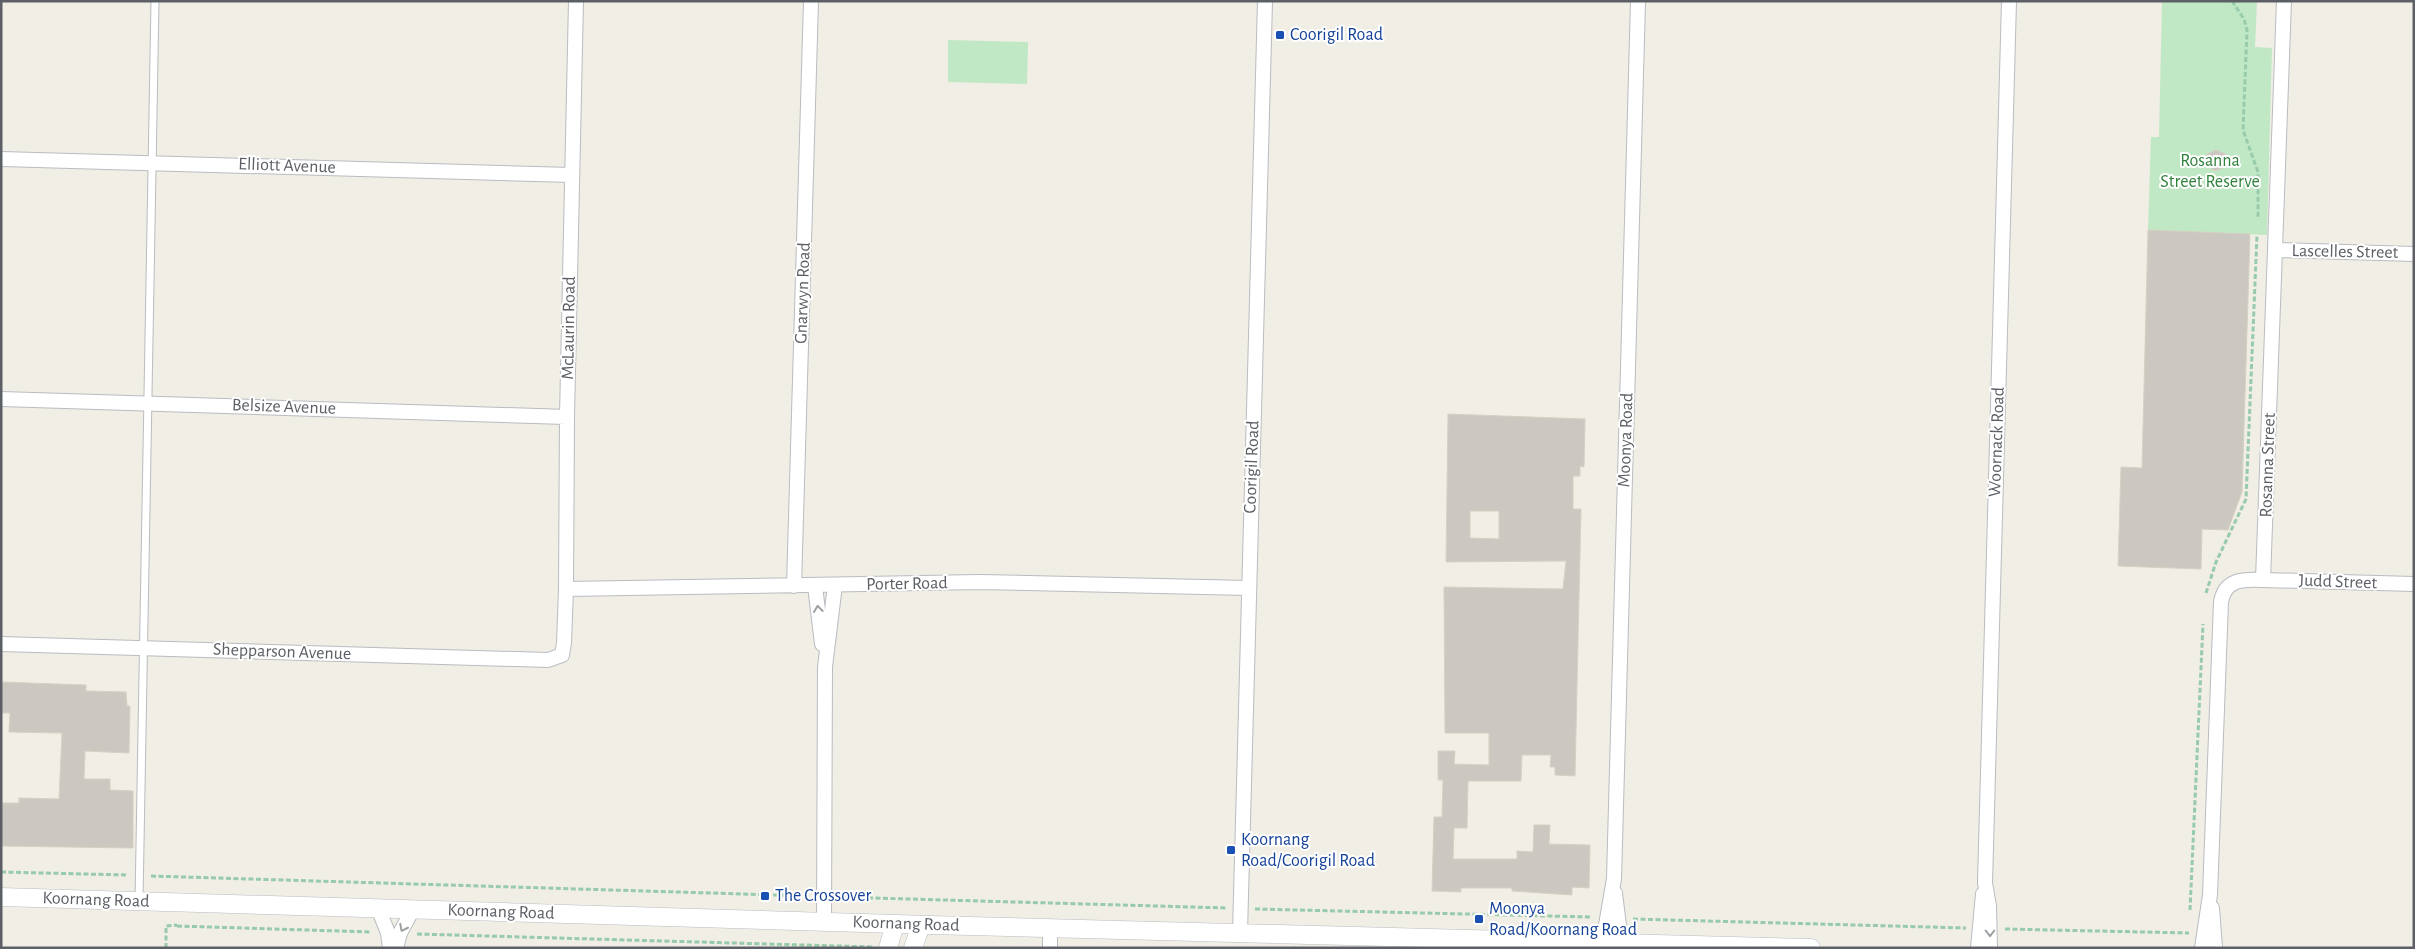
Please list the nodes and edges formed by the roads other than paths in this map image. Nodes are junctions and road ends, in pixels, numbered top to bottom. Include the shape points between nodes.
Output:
1 (156, 1) edge
2 (576, 1) edge
3 (811, 1) edge
4 (1265, 1) edge
5 (1638, 1) edge
6 (2009, 1) edge
7 (2284, 1) edge
8 (1, 159) edge
9 (153, 162) junction
10 (572, 176) junction
11 (2276, 250) junction
12 (2414, 254) edge
13 (1, 399) edge
14 (148, 403) junction
15 (567, 417) junction
16 (2263, 580) junction
17 (2414, 584) edge
18 (835, 585) junction
19 (794, 586) junction
20 (815, 586) junction
21 (566, 588) junction
22 (1248, 588) junction
23 (1, 644) edge
24 (143, 647) junction
25 (562, 655) joint
26 (825, 667) junction
27 (2210, 895) junction
28 (1, 897) edge
29 (139, 901) junction
30 (378, 908) junction
31 (413, 909) junction
32 (1613, 918) junction
33 (824, 921) junction
34 (895, 924) junction
35 (921, 925) junction
36 (1050, 928) junction
37 (1984, 928) junction
38 (394, 933) junction
39 (1240, 933) junction
40 (1602, 942) junction
41 (1621, 942) junction
42 (1458, 943) edge
43 (1475, 943) edge
44 (882, 947) edge
45 (1744, 947) edge
46 (390, 948) edge
47 (396, 948) edge
48 (913, 948) edge
49 (1050, 948) edge
50 (1811, 948) edge
51 (1978, 948) edge
52 (1990, 948) edge
53 (2202, 948) edge
54 (2215, 948) edge

1 - 9 lane
2 - 10 street, McLaurin Road
3 - 19 street, Gnarwyn Road
4 - 22 street, Coorigil Road
5 - 32 street, Moonya Road
6 - 37 street, Woornack Road
7 - 11 street, Rosanna Street
8 - 9 street, Elliott Avenue
9 - 10 street, Elliott Avenue
9 - 14 lane
10 - 15 street, McLaurin Road
11 - 12 street, Lascelles Street
11 - 16 street, Rosanna Street
13 - 14 street, Belsize Avenue
14 - 15 street, Belsize Avenue
14 - 24 lane
15 - 21 street, McLaurin Road
16 - 17 street, Judd Street
16 - 27 street via 2243,580 2229,585 2221,602
18 - 20 street, Porter Road
18 - 22 street, Porter Road via 979,582
18 - 26 street
19 - 20 street, Porter Road
19 - 21 street, Porter Road
26 -> 20 street
21 - 25 street, McLaurin Road
22 - 39 street, Coorigil Road
23 - 24 street, Shepparson Avenue
24 - 25 street, Shepparson Avenue via 548,660
24 - 29 lane
26 - 33 street
27 - 53 street
27 - 54 street
28 - 29 street, Koornang Road
29 - 30 street, Koornang Road
30 - 31 street, Koornang Road
30 - 38 street
31 - 33 street, Koornang Road
31 -> 38 street
32 - 40 street, Moonya Road
32 - 41 street, Moonya Road
33 - 34 street, Koornang Road
34 - 35 street, Koornang Road
34 - 44 street
35 - 36 street, Koornang Road
35 - 48 street
36 - 39 street, Koornang Road
36 - 49 street
37 - 51 street, Woornack Road
37 -> 52 street, Woornack Road
38 - 46 street
38 - 47 street
39 - 42 street, Koornang Road
40 - 41 street, Koornang Road
40 - 43 street, Koornang Road
41 - 45 street, Koornang Road
42 - 43 street, Koornang Road
45 - 50 street, Koornang Road

